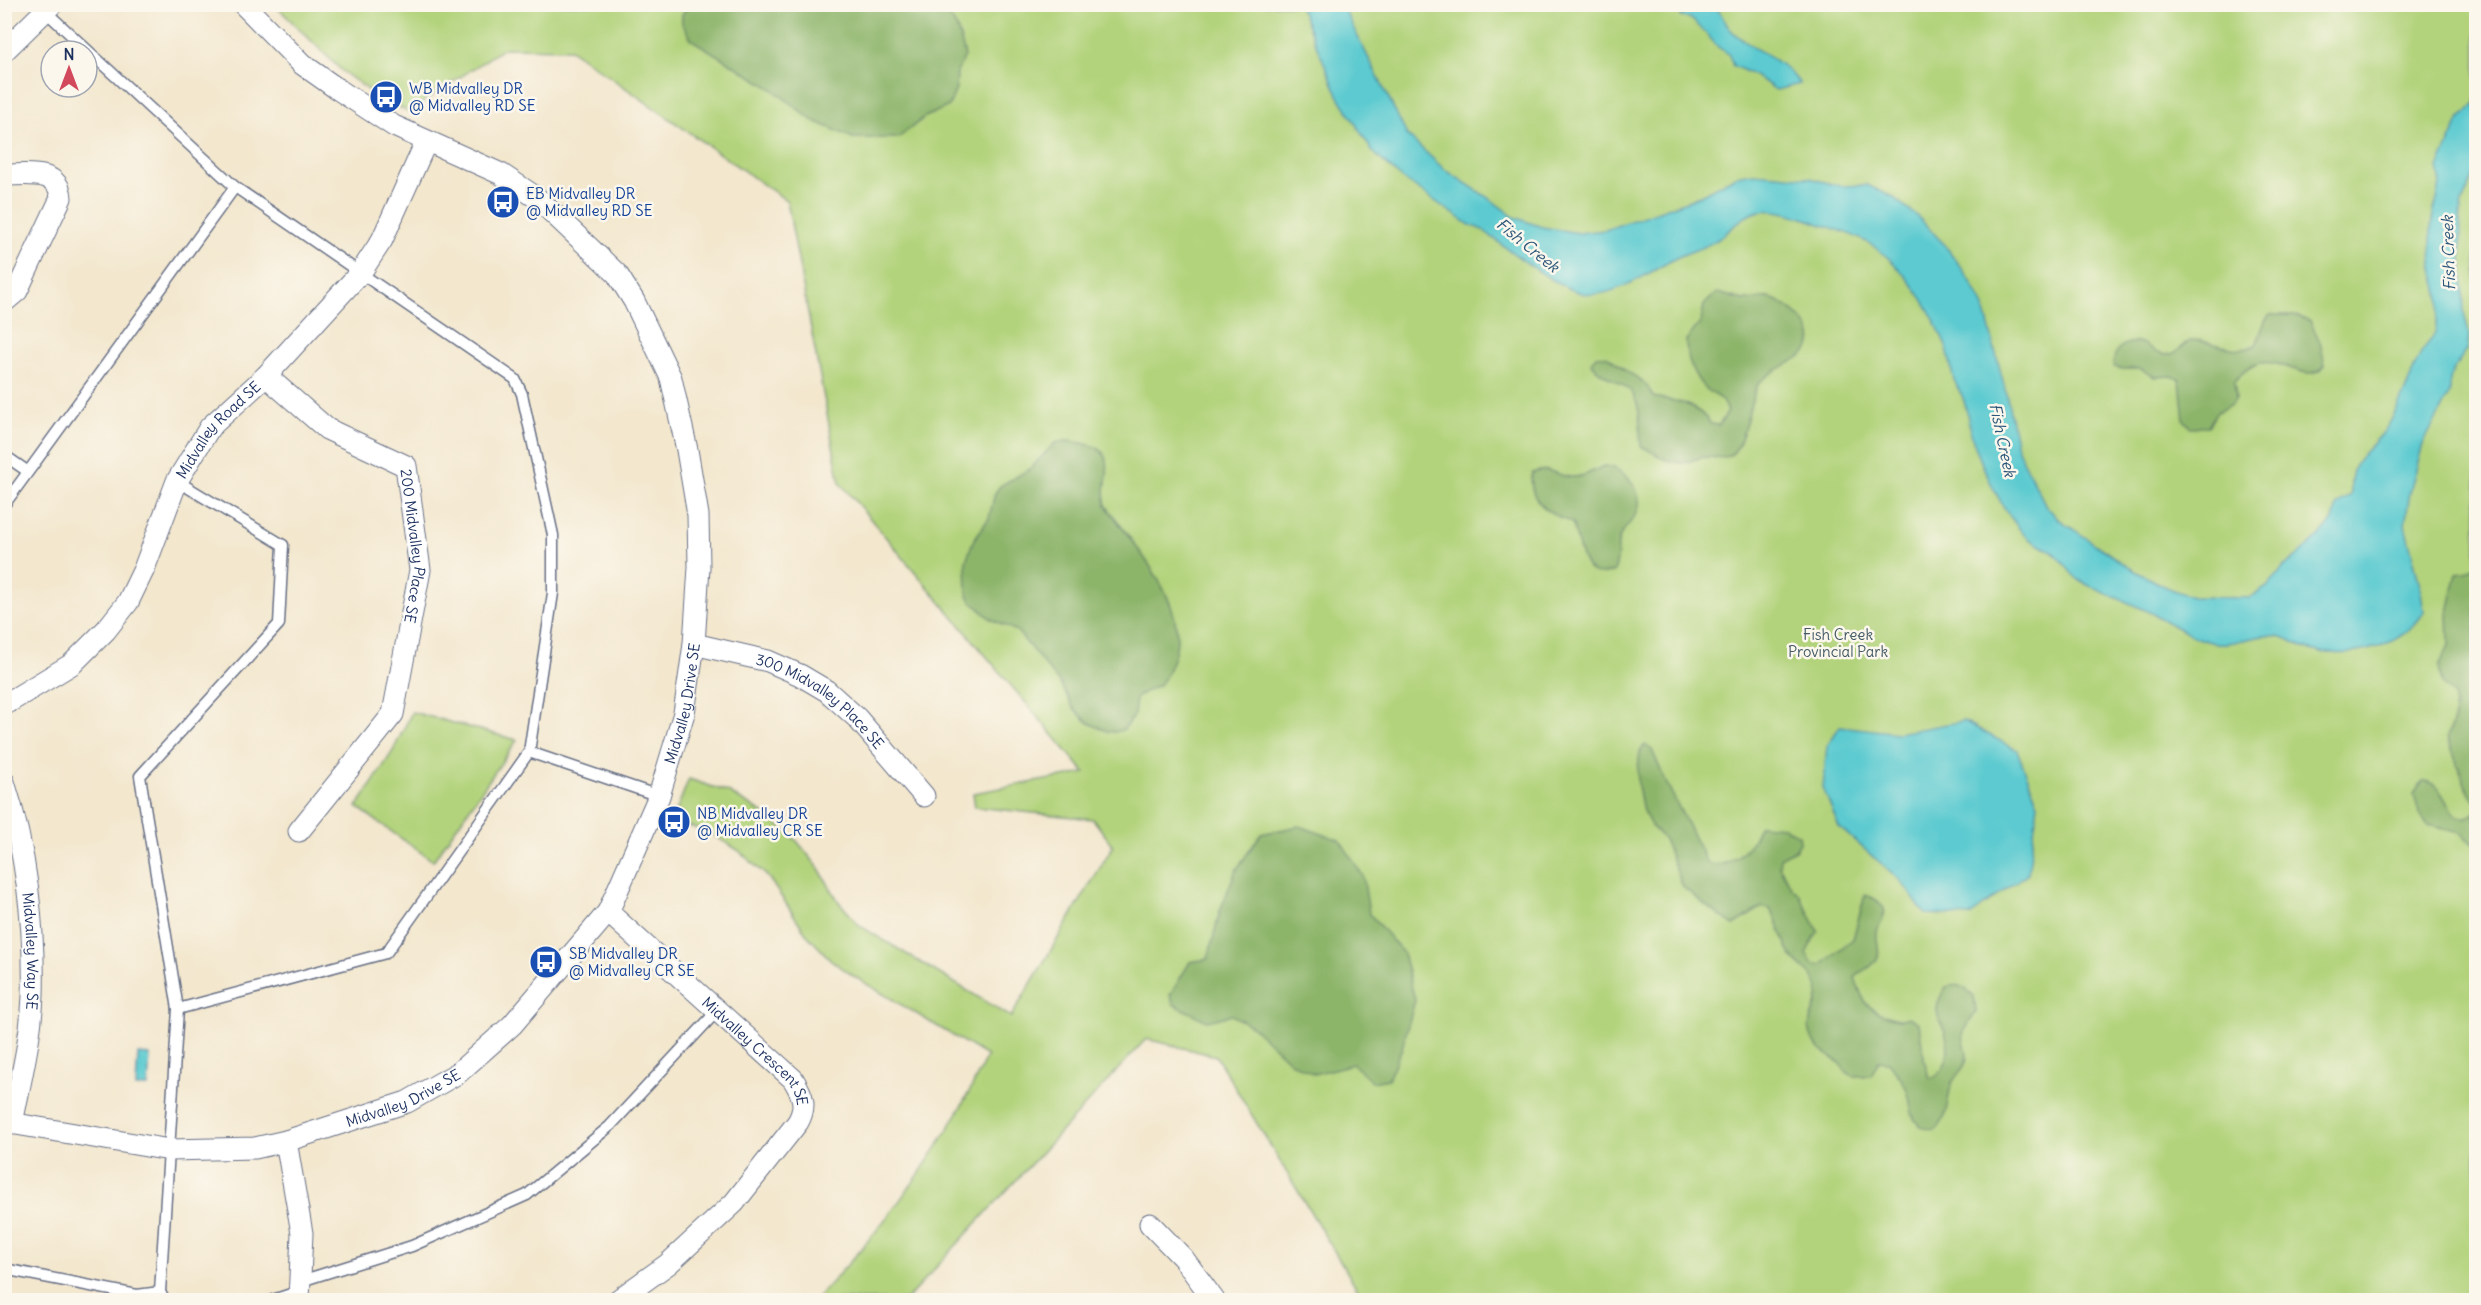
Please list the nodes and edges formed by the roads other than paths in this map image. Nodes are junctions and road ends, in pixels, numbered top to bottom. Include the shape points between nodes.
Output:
1 (243, 4) edge
2 (45, 7) edge
3 (4, 51) edge
4 (426, 142) junction
5 (4, 175) edge
6 (235, 188) junction
7 (361, 272) junction
8 (4, 302) edge
9 (266, 376) junction
10 (4, 454) edge
11 (27, 471) junction
12 (177, 481) junction
13 (4, 505) edge
14 (694, 644) junction
15 (4, 705) edge
16 (529, 752) junction
17 (4, 782) edge
18 (659, 796) junction
19 (924, 796) dead end
20 (299, 831) dead end
21 (608, 912) junction
22 (178, 1009) junction
23 (718, 1010) junction
24 (8, 1123) edge
25 (286, 1141) junction
26 (170, 1150) junction
27 (1150, 1224) dead end
28 (4, 1269) edge
29 (300, 1291) edge
30 (162, 1296) edge
31 (273, 1300) edge
32 (618, 1300) edge
33 (1214, 1300) edge

1 - 4 street, Midvalley Drive SE via 302,64 394,126
2 - 3 street
2 - 6 lane
4 - 7 street, Midvalley Road SE via 382,240
4 - 14 street, Midvalley Drive SE via 501,174 537,198 617,274 634,302 671,378 694,484 699,567
5 - 8 street via 49,177 58,185 61,198 17,291
6 - 7 lane
6 - 11 lane
7 - 9 street, Midvalley Road SE
7 - 16 lane via 515,379 522,394 553,535 553,593
9 - 12 street, Midvalley Road SE via 210,427
9 - 20 street, 200 Midvalley Place SE via 327,429 406,466 420,570 393,714
10 - 11 lane
11 - 13 lane
12 - 15 street, Midvalley Road SE via 128,602 72,664
12 - 22 lane via 283,544 279,624 140,776
14 - 18 street, Midvalley Drive SE via 684,713
14 - 19 street, 300 Midvalley Place SE via 768,661 827,691
16 - 18 lane
16 - 22 lane via 386,953
17 - 24 street, Midvalley Way SE via 28,889 33,997
18 - 21 street, Midvalley Drive SE
21 - 23 street, Midvalley Crescent SE
21 - 25 street, Midvalley Drive SE via 512,1025 458,1072 407,1101
22 - 26 lane
23 - 29 lane via 610,1126 527,1195
23 - 32 street, Midvalley Crescent SE via 794,1079 801,1091 804,1111 734,1203 668,1264
24 - 26 street, Midvalley Drive SE
25 - 26 street, Midvalley Drive SE via 255,1148
25 - 29 street via 302,1233
26 - 30 lane
27 - 33 street via 1183,1258
28 - 30 lane
29 - 31 lane

